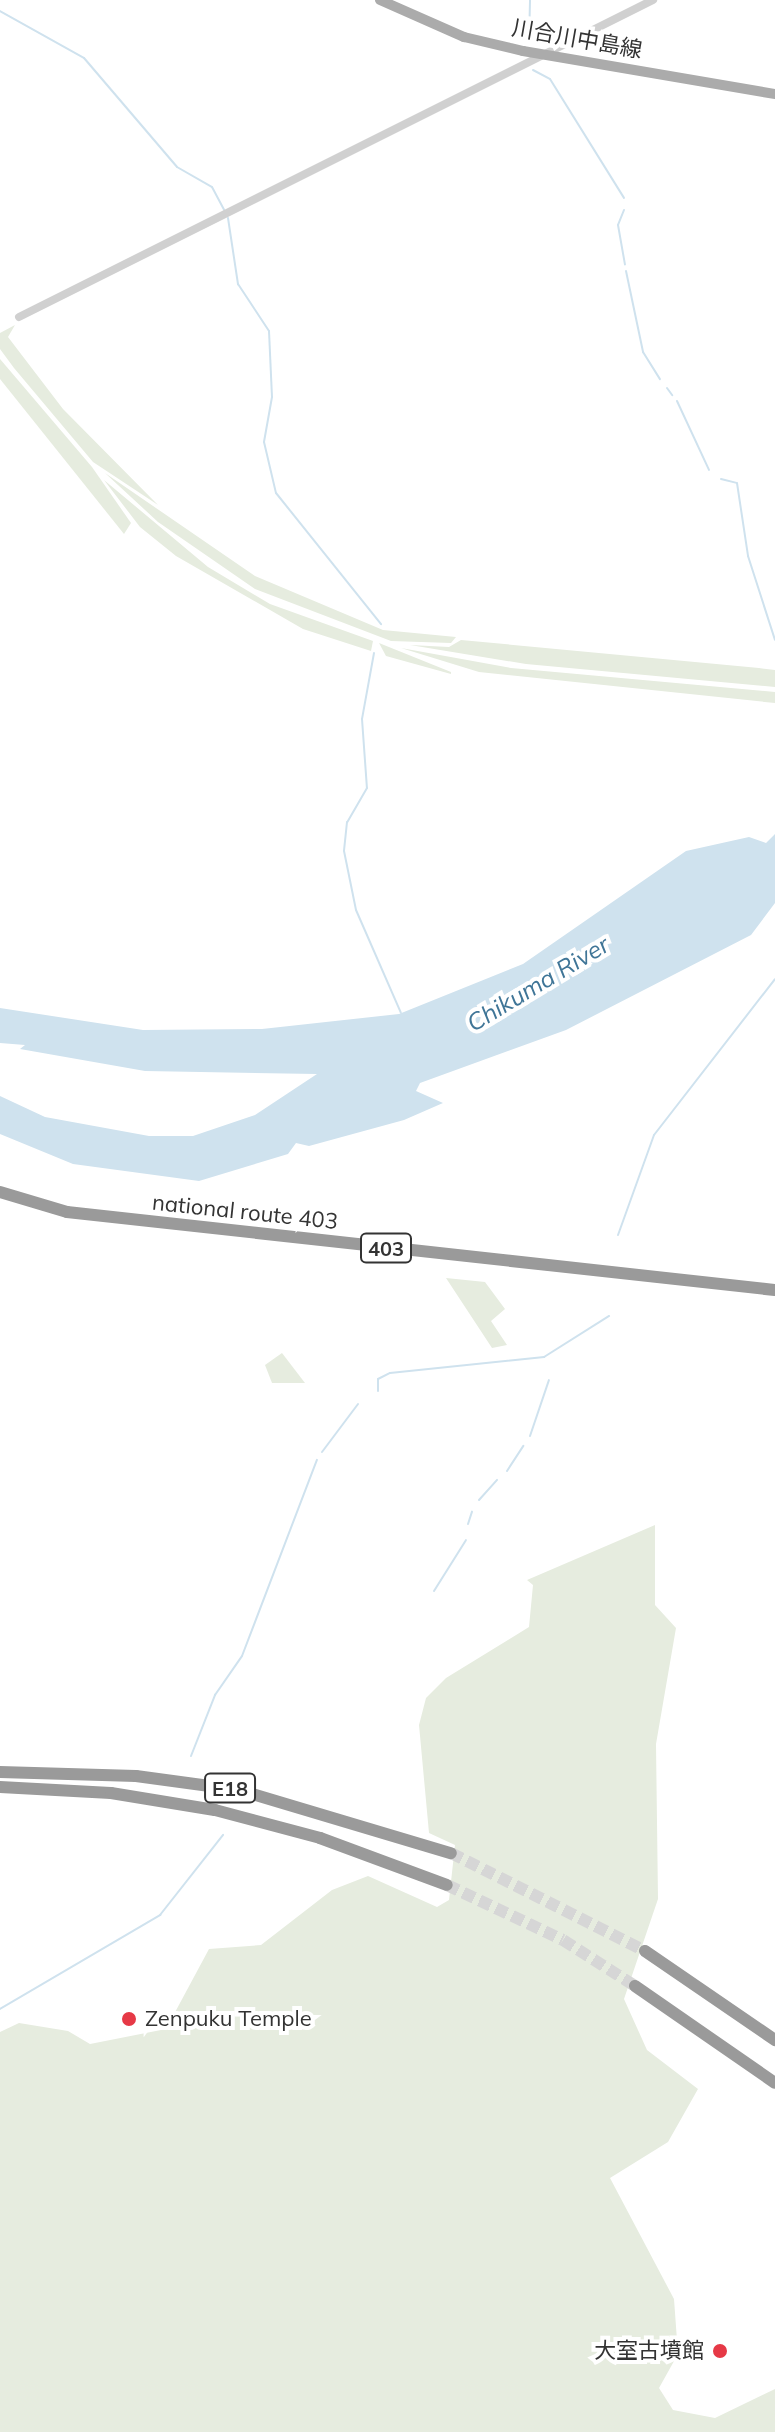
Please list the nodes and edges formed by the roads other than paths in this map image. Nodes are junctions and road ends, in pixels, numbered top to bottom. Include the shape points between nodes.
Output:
1 (380, 0) edge
2 (653, 0) edge
3 (549, 55) junction
4 (775, 94) edge
5 (19, 317) dead end
6 (0, 1192) edge
7 (775, 1290) edge
8 (0, 1772) edge
9 (0, 1787) edge
10 (451, 1853) tunnel mouth
11 (447, 1885) tunnel mouth
12 (645, 1951) tunnel mouth
13 (635, 1986) tunnel mouth
14 (775, 2040) edge
15 (775, 2083) edge

1 - 3 main road, 川合川中島線 via 464,37
2 - 3 street
3 - 4 main road, 川合川中島線
3 - 5 street
6 - 7 highway, national route 403 / 403 via 67,1212
8 - 10 highway, E18 via 111,1774 239,1790
9 - 11 highway, E18 via 111,1793 227,1813
12 - 14 highway
13 - 15 highway

